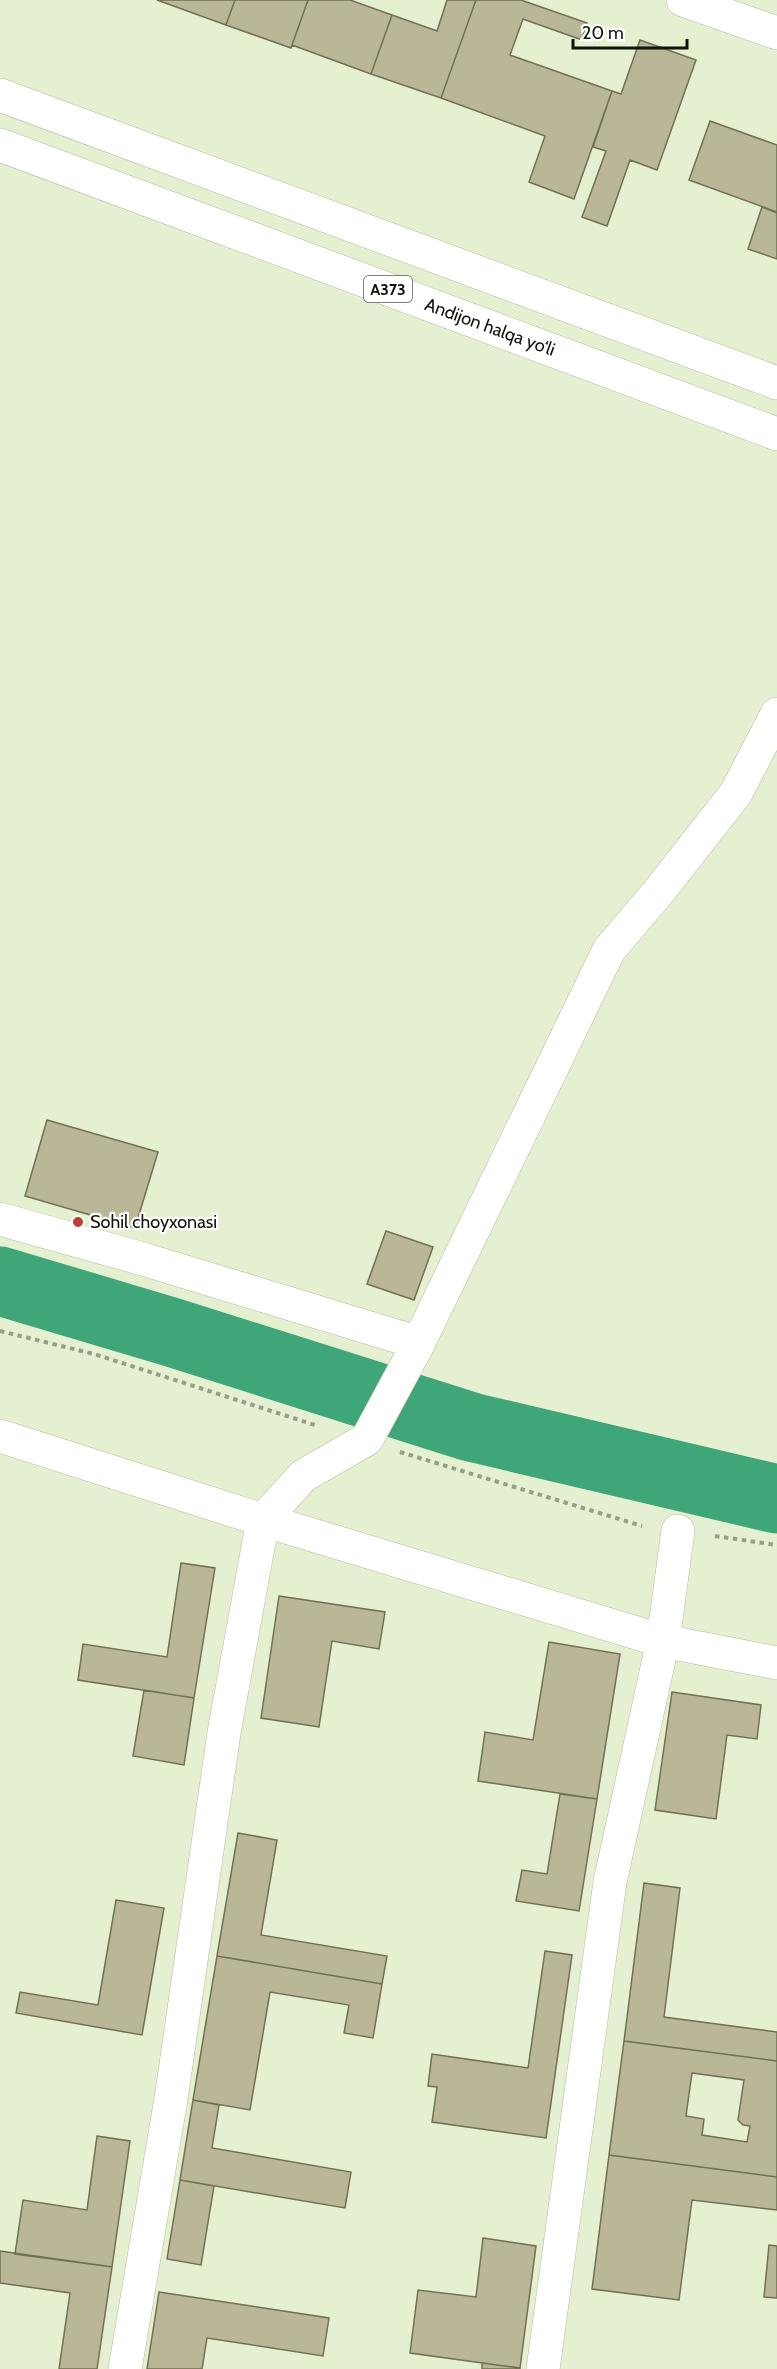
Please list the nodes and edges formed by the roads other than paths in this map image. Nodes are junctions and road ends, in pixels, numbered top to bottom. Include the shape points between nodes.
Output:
1 (683, 0) edge
2 (775, 26) edge
3 (0, 95) edge
4 (0, 145) edge
5 (777, 383) edge
6 (777, 434) edge
7 (777, 714) edge
8 (0, 1219) edge
9 (418, 1344) junction
10 (0, 1436) edge
11 (263, 1520) junction
12 (678, 1531) dead end
13 (663, 1641) junction
14 (777, 1663) edge
15 (125, 2369) edge
16 (543, 2369) edge

1 - 2 main road
3 - 5 main road, A373
4 - 6 main road, Andijon halqa yo‘li / A373
7 - 9 main road via 736,793 609,950
8 - 9 main road
9 - 11 main road via 367,1439 303,1476
10 - 11 main road
11 - 13 main road
11 - 15 main road via 224,1733 171,2099
12 - 13 main road
13 - 14 main road
13 - 16 main road via 610,1882

